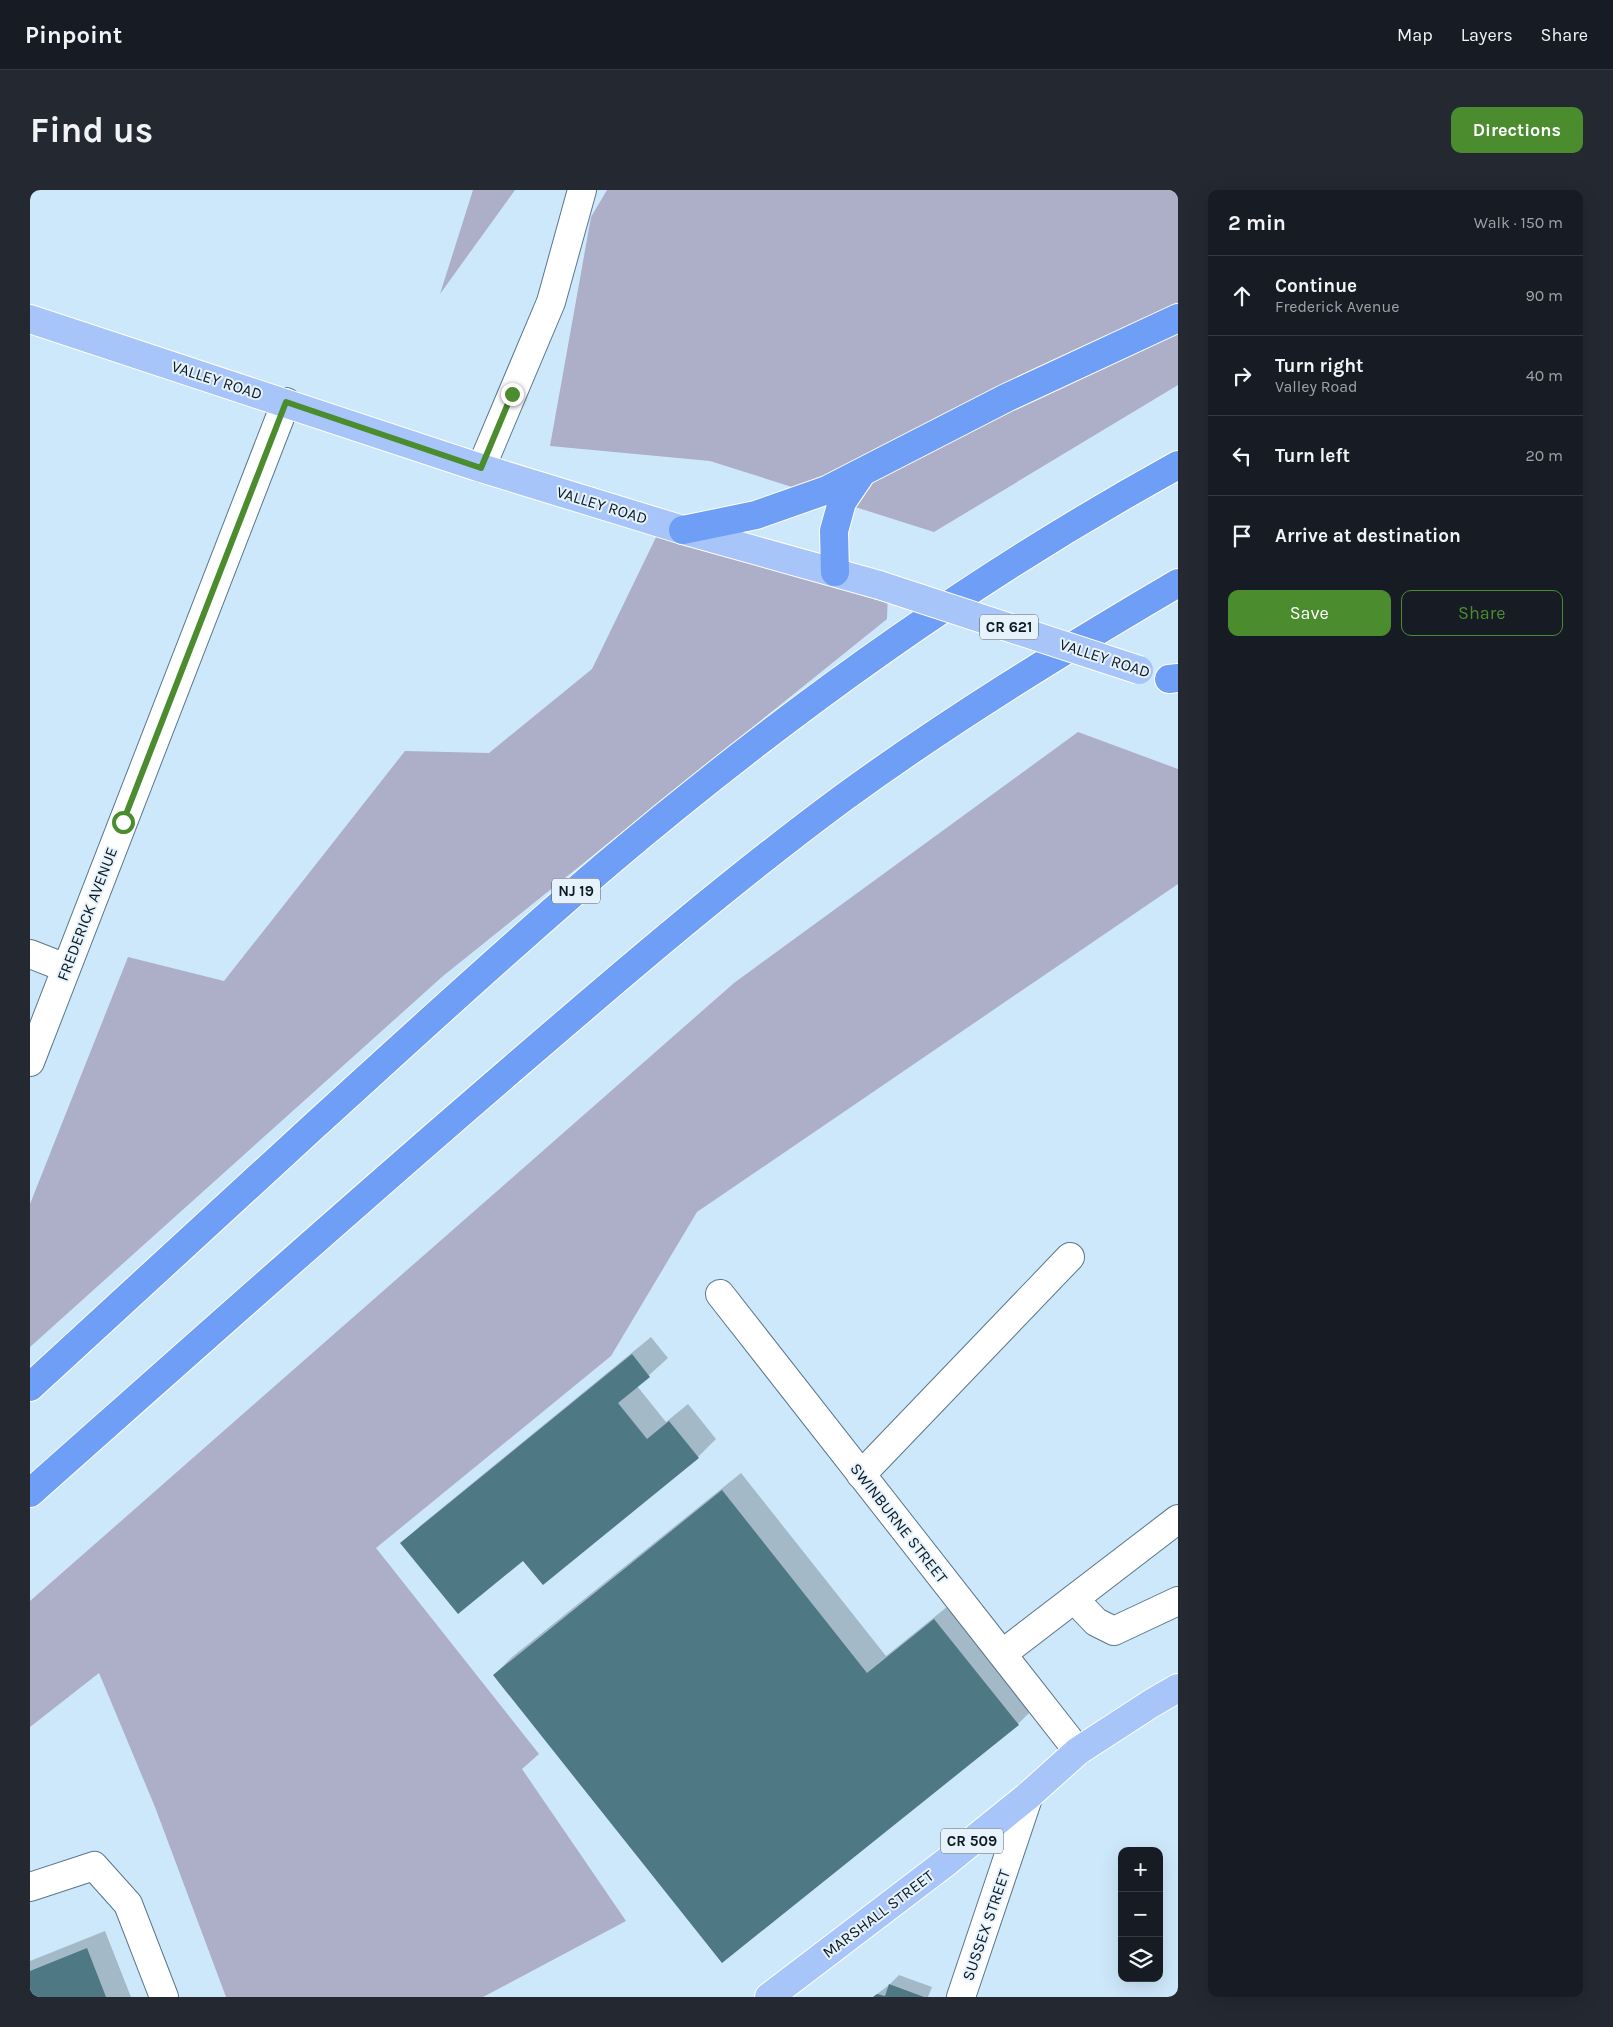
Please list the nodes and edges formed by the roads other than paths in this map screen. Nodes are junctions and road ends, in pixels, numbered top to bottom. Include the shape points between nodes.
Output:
1 (582, 190) edge
2 (1178, 318) edge
3 (30, 319) edge
4 (286, 402) junction
5 (1178, 465) edge
6 (481, 468) junction
7 (863, 471) junction
8 (683, 530) junction
9 (835, 572) junction
10 (1178, 582) edge
11 (1175, 679) edge
12 (30, 954) edge
13 (66, 968) junction
14 (30, 1062) edge
15 (1070, 1257) dead end
16 (720, 1294) dead end
17 (30, 1387) edge
18 (861, 1475) junction
19 (30, 1493) edge
20 (1178, 1519) edge
21 (1074, 1599) junction
22 (1178, 1601) edge
23 (1002, 1654) junction
24 (1178, 1688) edge
25 (1078, 1751) junction
26 (1029, 1795) junction
27 (30, 1887) edge
28 (164, 1997) edge
29 (769, 1997) edge
30 (961, 1997) edge

1 - 6 street via 551,302
2 - 7 highway via 1006,398
3 - 4 main road, VALLEY ROAD / CR 621
4 - 6 main road, VALLEY ROAD / CR 621
4 - 13 street, FREDERICK AVENUE
5 - 17 highway, NJ 19 via 1068,529 971,591 876,656 695,792 447,1005
6 - 8 main road, VALLEY ROAD / CR 621
7 - 8 highway via 827,490 756,515
7 - 9 highway via 842,502 834,531
8 - 9 main road, VALLEY ROAD / CR 621
9 - 11 main road, VALLEY ROAD / CR 621, bridge
10 - 19 highway via 935,734 756,865 460,1113
12 - 13 street
13 - 14 street, FREDERICK AVENUE
15 - 18 street
16 - 18 street, SWINBURNE STREET
18 - 23 street, SWINBURNE STREET
20 - 21 street
21 - 22 street via 1096,1622 1114,1632
21 - 23 street
23 - 25 street, SWINBURNE STREET
24 - 25 main road, MARSHALL STREET / CR 509
25 - 26 main road, MARSHALL STREET / CR 509
26 - 29 main road, MARSHALL STREET / CR 509
26 - 30 street, SUSSEX STREET
27 - 28 street via 94,1866 128,1904

